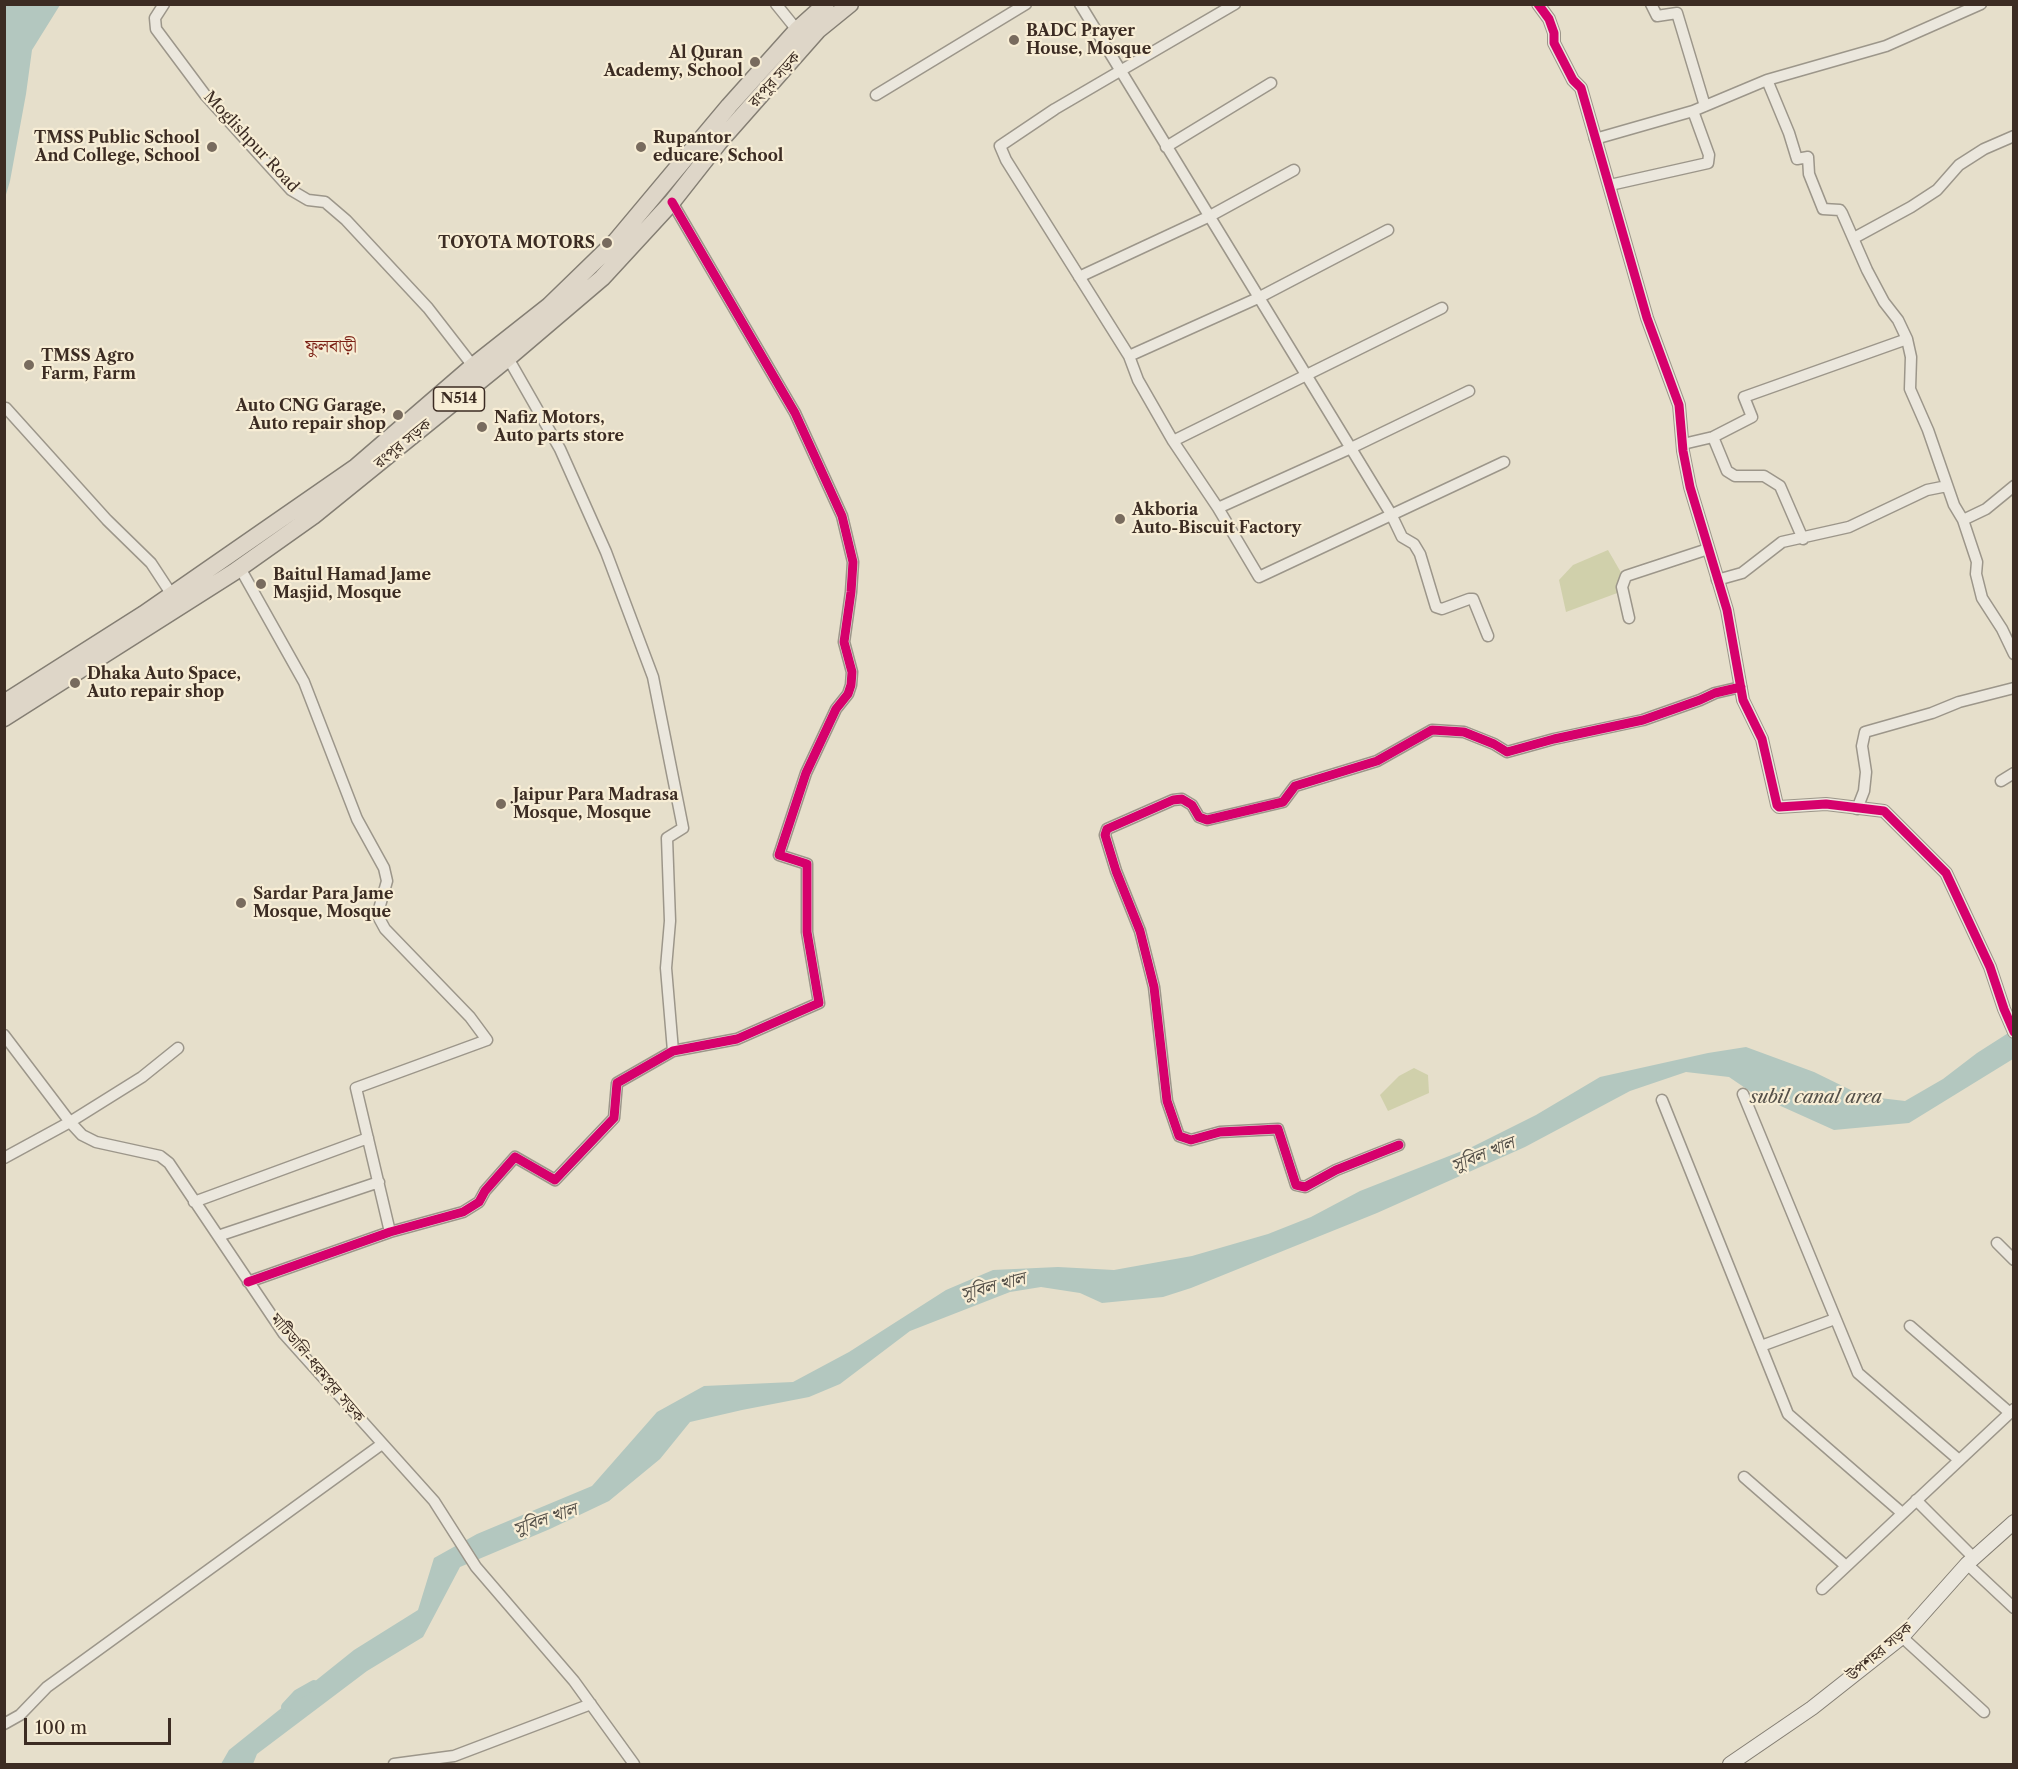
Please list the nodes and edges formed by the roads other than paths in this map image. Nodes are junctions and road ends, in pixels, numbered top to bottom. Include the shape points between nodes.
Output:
1 (164, 4) edge
2 (776, 4) edge
3 (826, 4) edge
4 (850, 4) edge
5 (1026, 4) edge
6 (1080, 4) edge
7 (1235, 4) edge
8 (1538, 4) edge
9 (1651, 4) edge
10 (1981, 4) edge
11 (797, 30) junction
12 (1120, 71) junction
13 (1767, 80) junction
14 (1271, 83) dead end
15 (876, 95) dead end
16 (1705, 106) junction
17 (1693, 111) junction
18 (2013, 136) edge
19 (1595, 139) junction
20 (1166, 147) junction
21 (1294, 170) dead end
22 (1610, 185) junction
23 (672, 202) junction
24 (1210, 216) junction
25 (1388, 230) dead end
26 (1854, 238) junction
27 (1079, 277) junction
28 (1258, 297) junction
29 (1442, 308) dead end
30 (1907, 339) junction
31 (1129, 356) junction
32 (508, 358) junction
33 (473, 366) junction
34 (1306, 375) junction
35 (1469, 391) dead end
36 (6, 408) edge
37 (1713, 437) junction
38 (1173, 441) junction
39 (1683, 444) junction
40 (1351, 448) junction
41 (1504, 462) dead end
42 (1947, 486) junction
43 (2013, 486) edge
44 (1218, 508) junction
45 (1391, 514) junction
46 (1963, 520) junction
47 (1803, 539) junction
48 (1708, 549) junction
49 (240, 568) junction
50 (1717, 580) junction
51 (172, 595) junction
52 (1629, 618) dead end
53 (1488, 636) dead end
54 (2013, 654) edge
55 (1741, 687) junction
56 (2013, 688) edge
57 (4, 703) edge
58 (4, 718) edge
59 (2013, 773) edge
60 (2001, 781) dead end
61 (1857, 809) junction
62 (2013, 1032) edge
63 (4, 1035) edge
64 (178, 1048) dead end
65 (674, 1051) junction
66 (1743, 1094) dead end
67 (1662, 1100) dead end
68 (70, 1122) junction
69 (368, 1138) junction
70 (1399, 1145) dead end
71 (4, 1158) edge
72 (380, 1182) junction
73 (194, 1202) junction
74 (390, 1232) junction
75 (218, 1236) junction
76 (1997, 1243) dead end
77 (2013, 1260) edge
78 (248, 1282) junction
79 (1835, 1319) junction
80 (1910, 1326) dead end
81 (1761, 1346) junction
82 (2012, 1411) edge
83 (382, 1444) junction
84 (1959, 1460) junction
85 (1744, 1477) dead end
86 (1916, 1500) junction
87 (1902, 1514) junction
88 (2013, 1522) edge
89 (1971, 1561) junction
90 (1846, 1566) junction
91 (1822, 1589) dead end
92 (2013, 1608) edge
93 (1902, 1637) junction
94 (591, 1704) junction
95 (1984, 1712) dead end
96 (4, 1724) edge
97 (394, 1764) edge
98 (634, 1764) edge
99 (1730, 1764) edge

1 - 33 street, Moglishpur Road via 155,18 156,29 206,96 291,190 308,200 325,202 346,220 428,308
2 - 11 street
3 - 11 highway, রংপুর সড়ক / N514
4 - 23 highway, রংপুর সড়ক / N514 via 818,30
5 - 15 street
6 - 12 street
7 - 12 street
8 - 19 street via 1549,19 1554,43 1581,88
9 - 16 street via 1657,16 1677,13
10 - 13 street via 1886,46
11 - 33 highway, রংপুর সড়ক / N514 via 616,241 549,306
12 - 20 street
12 - 27 street via 1000,146
13 - 16 street
13 - 26 street via 1797,159 1808,157 1809,174 1823,210 1840,210
14 - 20 street
16 - 17 street
17 - 19 street
17 - 22 street via 1709,156 1708,164
18 - 26 street via 1983,149 1959,165 1937,190
19 - 22 street
20 - 24 street
21 - 24 street
22 - 39 street via 1647,318 1679,405
23 - 32 highway, রংপুর সড়ক / N514 via 602,278
23 - 65 street via 795,413 842,516 853,562 844,642 852,685 836,709 806,773 779,855 807,864 807,932 819,1003 737,1039
24 - 27 street
24 - 28 street
25 - 28 street
26 - 30 street via 1867,270
27 - 31 street
28 - 31 street
28 - 34 street
29 - 34 street
30 - 37 street via 1744,397 1752,417
30 - 42 street via 1910,389
31 - 38 street via 1138,380
32 - 49 highway, রংপুর সড়ক / N514 via 313,516
32 - 65 street via 560,449 606,552 653,677 683,828 667,838 670,921 666,968
33 - 51 highway, রংপুর সড়ক / N514 via 356,467
34 - 38 street
34 - 40 street
35 - 40 street
36 - 51 street via 151,563
37 - 39 street
37 - 47 street via 1727,471 1735,476 1764,476 1780,486
38 - 44 street
39 - 48 street via 1690,487
40 - 44 street
40 - 45 street
41 - 45 street
42 - 46 street
42 - 47 street via 1927,490 1849,527
43 - 46 street via 1986,509
44 - 45 street via 1259,577
45 - 53 street via 1402,537 1414,544 1420,554 1436,607 1442,609 1473,599
46 - 54 street via 1977,562 1982,598
47 - 50 street via 1782,542 1742,573
48 - 50 street
48 - 52 street via 1626,576 1622,587
49 - 58 highway, রংপুর সড়ক / N514
49 - 69 street via 304,682 357,819 384,868 387,881 379,918 487,1040 356,1088
50 - 55 street via 1727,610
51 - 57 highway, রংপুর সড়ক / N514
55 - 61 street via 1747,711 1762,739 1777,805 1826,804
55 - 70 street via 1643,720 1507,752 1464,732 1432,730 1377,761 1295,786 1283,802 1207,820 1182,799 1173,800 1107,829 1105,835 1140,931 1154,987 1167,1101 1179,1136 1191,1140 1220,1132 1278,1128 1296,1185 1305,1188 1336,1170
56 - 61 street via 1865,732 1862,746 1866,772
59 - 60 street
61 - 62 street via 1884,811 1946,873 1990,967
63 - 68 street, মাটিডালি-ধরমপুর সড়ক
64 - 68 street via 142,1077
65 - 74 street via 617,1083 614,1118 555,1180 515,1157 479,1202 463,1212
66 - 79 street
67 - 81 street
68 - 71 street
68 - 73 street, মাটিডালি-ধরমপুর সড়ক via 96,1142 160,1156 169,1163
69 - 72 street
69 - 73 street
72 - 74 street
72 - 75 street
73 - 75 street, মাটিডালি-ধরমপুর সড়ক
74 - 78 street
75 - 78 street, মাটিডালি-ধরমপুর সড়ক
76 - 77 street
78 - 83 street, মাটিডালি-ধরমপুর সড়ক via 284,1334
79 - 81 street
79 - 84 street via 1858,1373
80 - 82 street
81 - 87 street via 1788,1414
82 - 84 street
83 - 94 street, মাটিডালি-ধরমপুর সড়ক via 434,1501 476,1568
83 - 96 street via 46,1688 20,1715
84 - 86 street
85 - 90 street
86 - 87 street
86 - 89 street
87 - 90 street
88 - 89 main road, উপশহর সড়ক
89 - 92 street
89 - 93 main road, উপশহর সড়ক
90 - 91 street
93 - 95 street
93 - 99 main road, উপশহর সড়ক via 1812,1708
94 - 97 street via 454,1756
94 - 98 street

